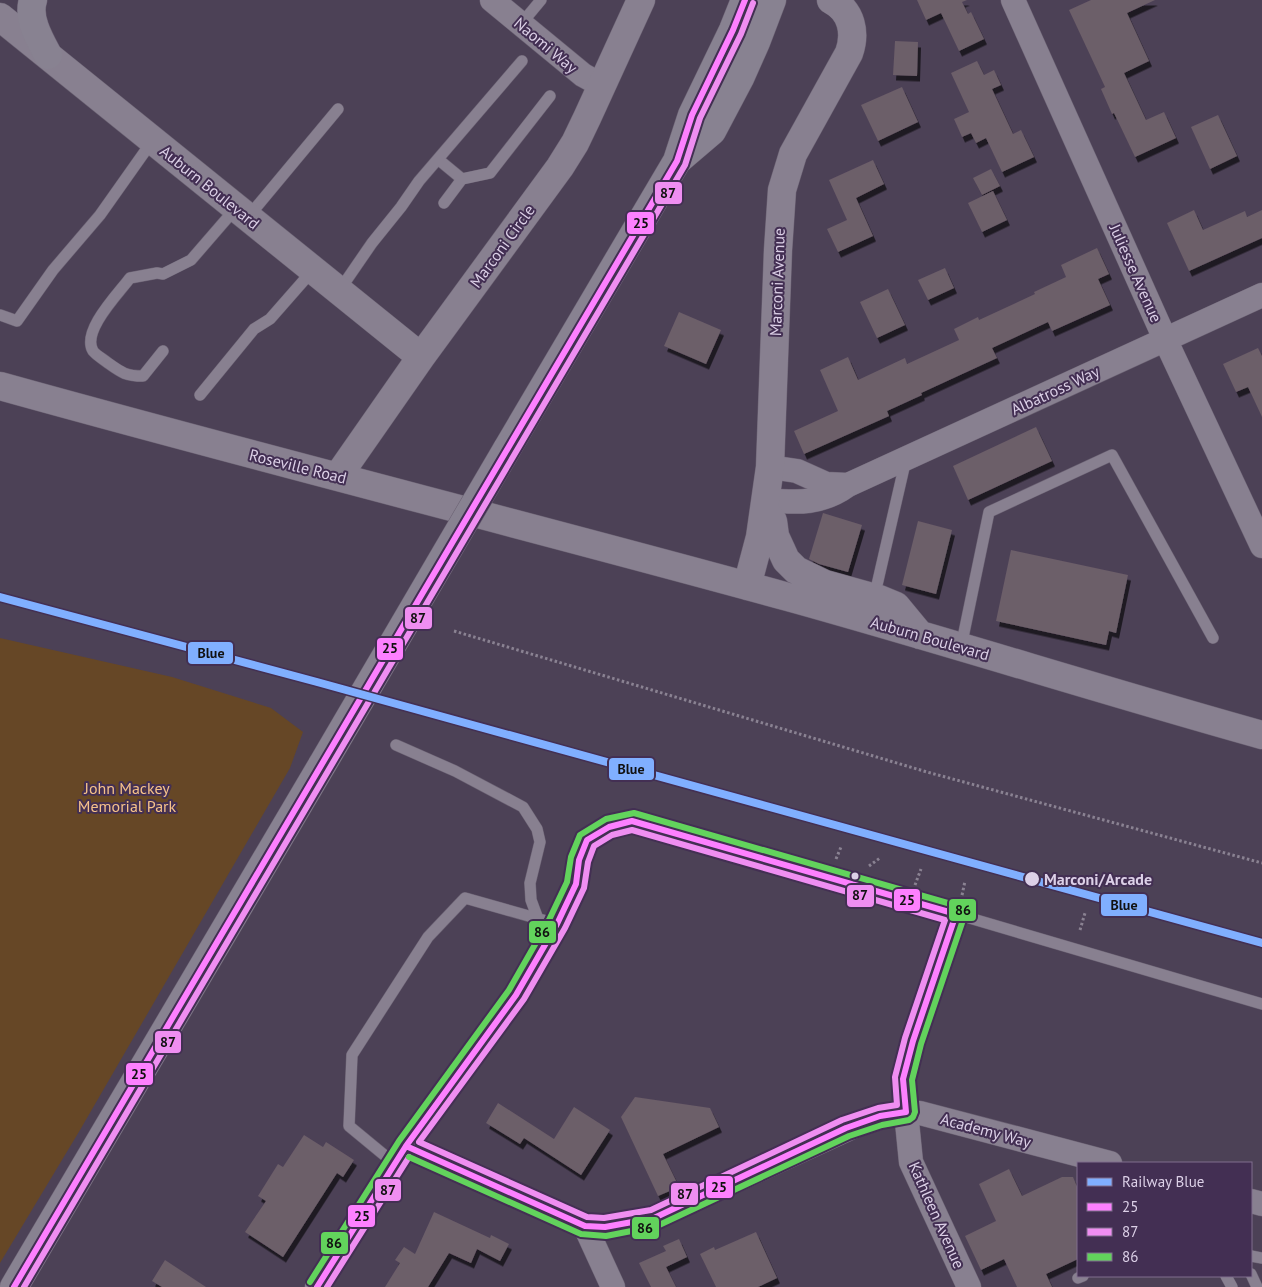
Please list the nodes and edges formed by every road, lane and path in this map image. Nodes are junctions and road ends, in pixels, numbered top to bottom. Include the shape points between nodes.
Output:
1 (33, 0) edge
2 (492, 0) edge
3 (541, 0) edge
4 (641, 0) edge
5 (745, 0) edge
6 (772, 0) edge
7 (831, 0) edge
8 (1013, 0) edge
9 (0, 17) edge
10 (521, 24) junction
11 (48, 56) junction
12 (522, 61) dead end
13 (602, 86) junction
14 (550, 96) dead end
15 (338, 109) dead end
16 (153, 140) junction
17 (439, 160) junction
18 (677, 161) junction
19 (462, 179) junction
20 (444, 203) dead end
21 (242, 212) junction
22 (313, 270) junction
23 (339, 291) junction
24 (1262, 295) edge
25 (0, 315) edge
26 (1165, 339) junction
27 (164, 351) dead end
28 (421, 357) junction
29 (0, 386) edge
30 (200, 395) dead end
31 (906, 459) junction
32 (770, 467) junction
33 (338, 476) junction
34 (848, 485) junction
35 (766, 506) junction
36 (596, 545) joint
37 (1262, 546) edge
38 (747, 586) junction
39 (874, 598) junction
40 (454, 631) dead end
41 (920, 635) junction
42 (1213, 638) dead end
43 (961, 646) junction
44 (1262, 735) edge
45 (396, 745) dead end
46 (840, 847) dead end
47 (880, 858) dead end
48 (836, 860) dead end
49 (1262, 863) edge
50 (869, 866) dead end
51 (921, 869) dead end
52 (964, 881) dead end
53 (915, 884) dead end
54 (958, 909) junction
55 (1085, 913) dead end
56 (538, 919) junction
57 (557, 924) junction
58 (1080, 930) dead end
59 (1262, 1004) edge
60 (906, 1112) junction
61 (401, 1155) junction
62 (1106, 1162) edge
63 (585, 1226) junction
64 (14, 1287) edge
65 (317, 1287) edge
66 (613, 1287) edge
67 (969, 1287) edge

1 - 11 main road via 31,6 36,31
2 - 10 street, Naomi Way
3 - 10 lane
4 - 13 street, Marconi Circle
5 - 18 main road via 692,115
6 - 18 main road via 740,78 712,131
7 - 32 street, Marconi Avenue via 849,19 853,42 794,154 782,190
8 - 26 street, Juliesse Avenue
9 - 11 street, Auburn Boulevard
10 - 13 street, Naomi Way via 582,76
11 - 16 street, Auburn Boulevard
12 - 17 lane
13 - 28 street, Marconi Circle via 575,143 560,166
14 - 19 lane via 490,173
15 - 21 lane
16 - 21 street, Auburn Boulevard
16 - 25 lane via 17,322
17 - 19 lane
17 - 23 lane via 372,242
18 - 64 main road, bridge
19 - 20 lane
21 - 22 street, Auburn Boulevard
21 - 27 lane via 192,260 162,274 130,278 98,319 90,336 93,352 129,376 143,376
22 - 23 street, Auburn Boulevard
22 - 30 lane via 270,320 254,329
23 - 28 street, Auburn Boulevard
24 - 26 street, Albatross Way
26 - 31 street, Albatross Way
26 - 37 street, Juliesse Avenue
28 - 33 street, Marconi Circle
29 - 33 street, Roseville Road
31 - 34 street, Albatross Way
31 - 39 lane
32 - 34 street, Albatross Way via 797,471 826,484
32 - 35 street, Marconi Avenue
33 - 36 street, Roseville Road
34 - 35 street, Albatross Way via 837,493 798,503
35 - 38 street, Marconi Avenue
35 - 39 street via 786,560 796,570 824,584
36 - 38 street, Auburn Boulevard
38 - 41 street, Auburn Boulevard
39 - 41 street via 896,606
40 - 49 path via 928,772
41 - 43 street, Auburn Boulevard
42 - 43 lane via 1112,455 989,512
43 - 44 street, Auburn Boulevard
45 - 56 lane via 455,771 523,807 537,828 540,842 530,883 531,900
46 - 48 path
47 - 50 path
51 - 53 path
52 - 54 path
54 - 57 lane via 632,821 587,840 579,860 576,884
54 - 59 lane
54 - 60 lane via 902,1079
55 - 58 path
56 - 57 lane
56 - 61 lane via 465,898 428,937 352,1055 349,1126
57 - 61 lane via 516,995
60 - 62 street, Academy Way
60 - 63 street, Academy Way via 880,1116 846,1128 654,1218 605,1227
60 - 67 street, Kathleen Avenue via 911,1162
61 - 63 street, Academy Way
61 - 65 street
63 - 66 street

